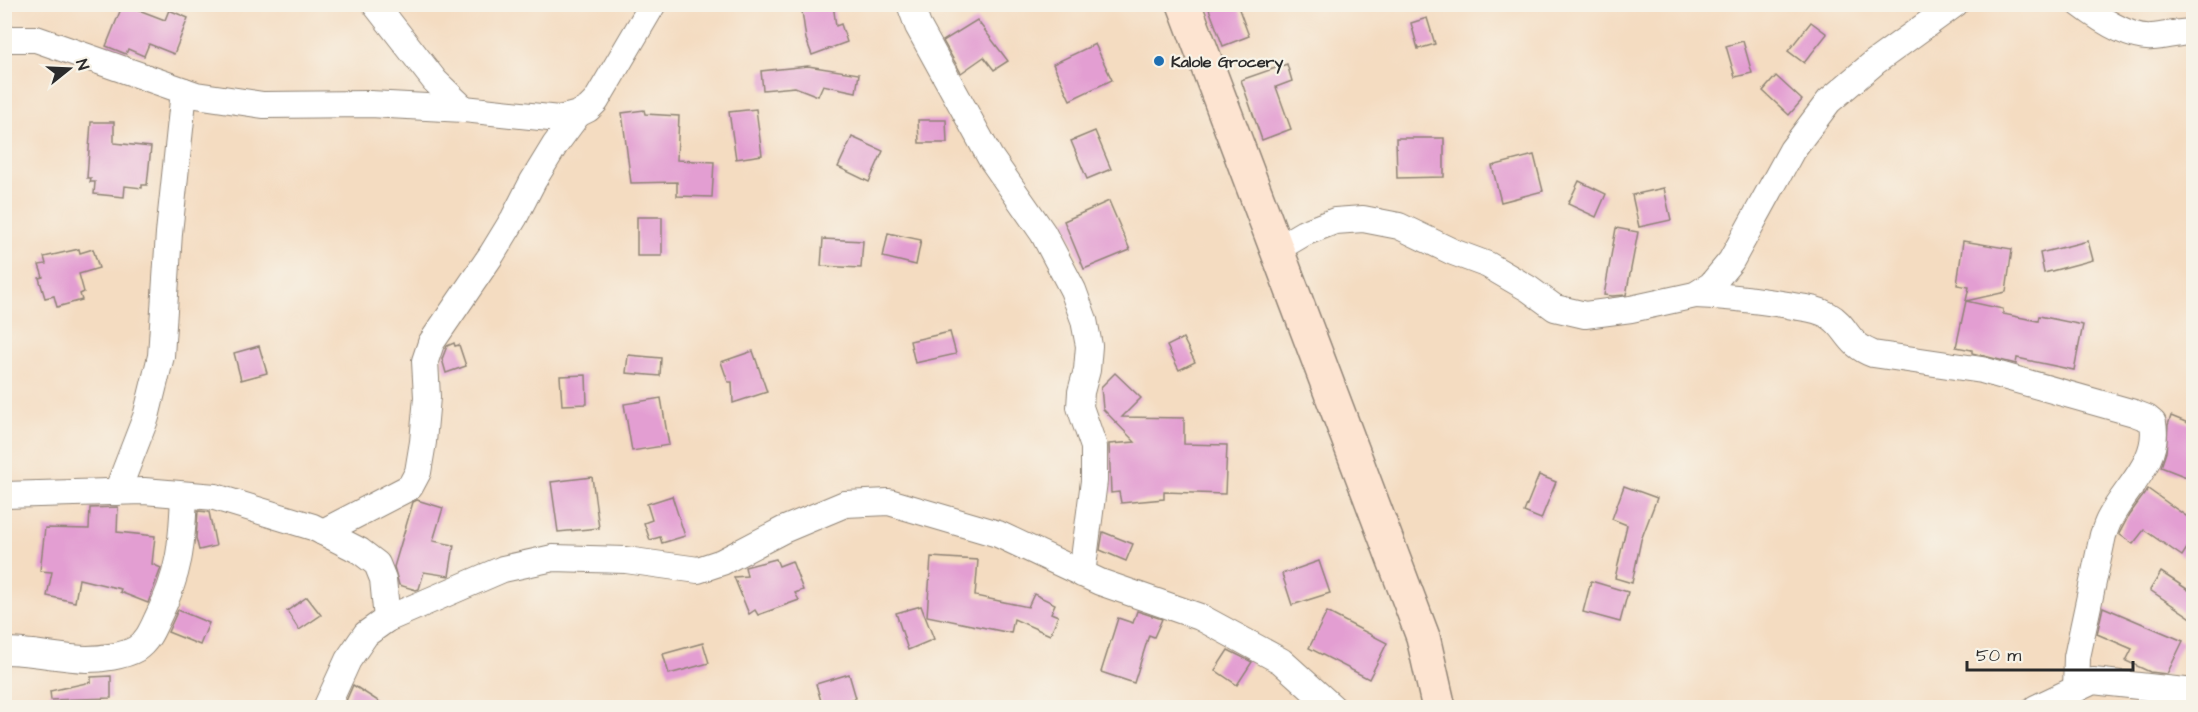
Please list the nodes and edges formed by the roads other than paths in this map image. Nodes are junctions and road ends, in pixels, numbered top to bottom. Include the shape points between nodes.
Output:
1 (375, 4) edge
2 (653, 4) edge
3 (910, 4) edge
4 (1184, 4) edge
5 (1955, 4) edge
6 (2080, 4) edge
7 (2193, 32) edge
8 (4, 39) edge
9 (184, 91) junction
10 (464, 109) junction
11 (578, 114) junction
12 (1275, 250) junction
13 (1695, 296) junction
14 (117, 492) junction
15 (4, 495) edge
16 (184, 495) junction
17 (323, 532) junction
18 (1082, 574) junction
19 (387, 619) junction
20 (4, 651) edge
21 (2076, 689) junction
22 (2193, 692) edge
23 (326, 708) edge
24 (1333, 708) edge
25 (1438, 708) edge
26 (2037, 708) edge

1 - 10 street via 435,81
2 - 11 street via 596,101
3 - 18 street via 923,36 990,157 1043,233 1084,320 1089,346 1080,407 1094,447 1094,481
4 - 12 street
5 - 13 street via 1829,101 1792,150 1731,261 1711,285
6 - 7 street via 2108,24 2150,38
8 - 9 street via 36,39
9 - 10 street via 263,105 370,104
9 - 14 street via 161,356 146,417
10 - 11 street via 559,119
11 - 17 street via 492,254 431,343 425,361 423,442 418,472 410,487
12 - 13 street via 1335,221 1363,219 1399,226 1488,265 1555,308 1585,315
12 - 25 street via 1423,637
13 - 21 street via 1739,297 1818,310 1831,316 1861,350 1982,370 2134,413 2153,423 2154,443 2140,475 2110,517 2103,536 2077,657
14 - 15 street
14 - 16 street
16 - 17 street via 215,497
16 - 20 street via 178,570 147,639 136,649 88,659
17 - 19 street via 360,550 377,564
18 - 19 street via 998,534 889,502 845,504 698,570 626,560 553,558 503,569
18 - 24 street via 1200,616 1281,662
19 - 23 street via 366,634 354,651
21 - 22 street via 2093,681
21 - 26 street

